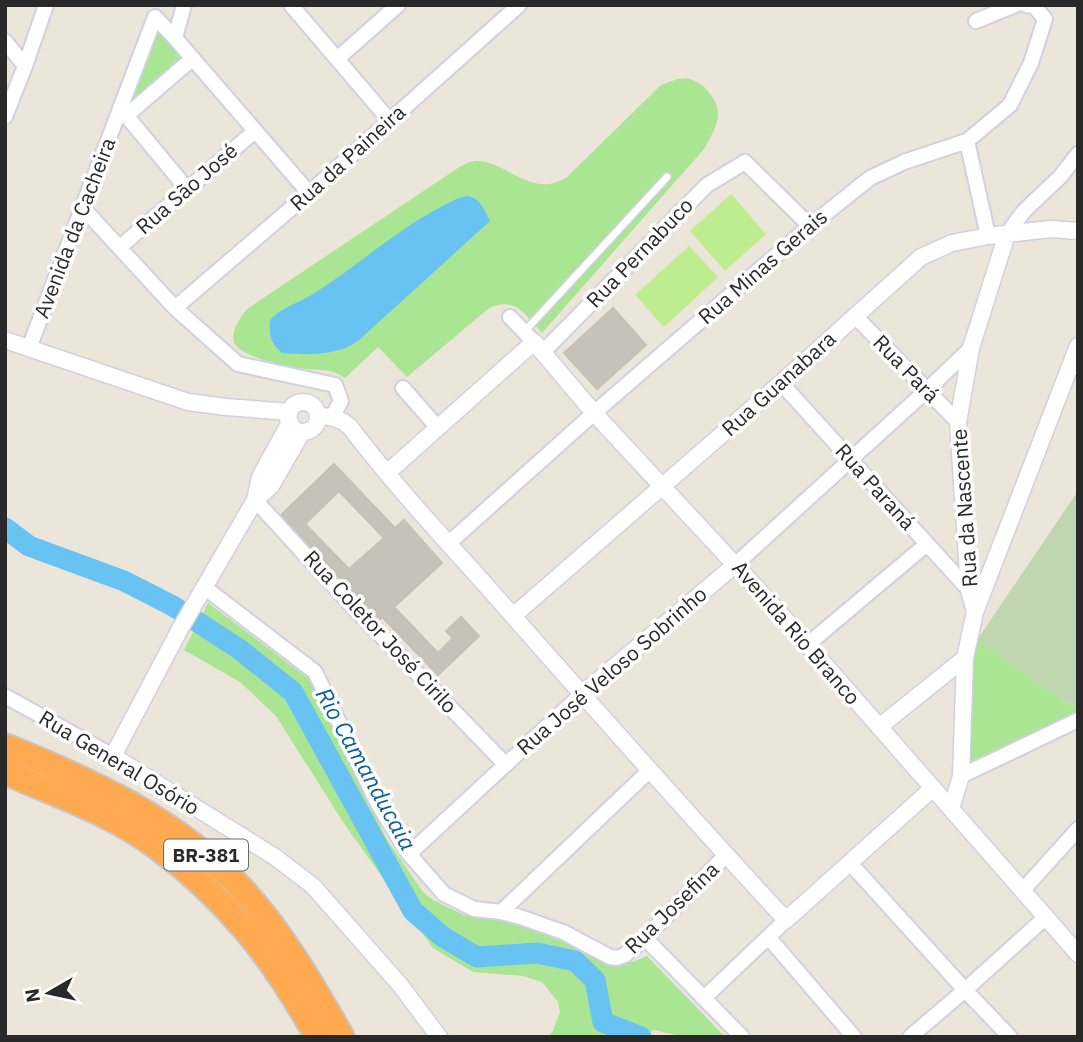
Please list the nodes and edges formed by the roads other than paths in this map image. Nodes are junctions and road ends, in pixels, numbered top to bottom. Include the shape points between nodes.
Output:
1 (46, 5) edge
2 (184, 5) edge
3 (291, 5) edge
4 (398, 5) edge
5 (519, 5) edge
6 (1015, 5) edge
7 (1026, 5) edge
8 (976, 21) dead end
9 (175, 38) junction
10 (5, 41) edge
11 (192, 59) junction
12 (337, 59) junction
13 (25, 66) junction
14 (123, 112) junction
15 (5, 117) edge
16 (390, 121) junction
17 (255, 131) junction
18 (967, 141) junction
19 (1078, 154) edge
20 (667, 177) dead end
21 (187, 190) junction
22 (309, 193) junction
23 (83, 208) junction
24 (810, 226) junction
25 (1078, 231) edge
26 (1007, 234) junction
27 (988, 236) junction
28 (120, 247) junction
29 (175, 308) junction
30 (855, 316) junction
31 (510, 317) dead end
32 (5, 340) edge
33 (534, 342) junction
34 (1078, 346) edge
35 (29, 348) junction
36 (971, 348) junction
37 (1074, 365) edge
38 (781, 383) junction
39 (403, 388) dead end
40 (927, 390) junction
41 (594, 413) junction
42 (325, 416) junction
43 (294, 422) junction
44 (958, 422) junction
45 (438, 428) junction
46 (850, 459) junction
47 (387, 473) junction
48 (662, 487) junction
49 (255, 500) junction
50 (449, 543) junction
51 (927, 544) junction
52 (736, 564) junction
53 (204, 587) junction
54 (969, 590) junction
55 (975, 612) junction
56 (513, 616) junction
57 (807, 645) junction
58 (965, 658) junction
59 (582, 694) junction
60 (5, 696) edge
61 (1078, 720) edge
62 (879, 727) junction
63 (5, 747) edge
64 (113, 756) junction
65 (505, 764) junction
66 (650, 770) junction
67 (5, 772) edge
68 (961, 776) junction
69 (933, 788) junction
70 (951, 809) junction
71 (1078, 829) edge
72 (409, 854) junction
73 (726, 856) junction
74 (850, 863) junction
75 (1023, 890) junction
76 (501, 912) junction
77 (1046, 917) junction
78 (786, 920) junction
79 (645, 938) junction
80 (769, 938) junction
81 (1078, 954) edge
82 (965, 990) junction
83 (705, 998) junction
84 (318, 1037) edge
85 (342, 1037) edge
86 (439, 1037) edge
87 (742, 1037) edge
88 (854, 1037) edge
89 (910, 1037) edge
90 (1010, 1037) edge

1 - 13 street
2 - 9 street
3 - 12 street
4 - 12 street
5 - 16 street, Rua da Paineira
6 - 8 street
7 - 18 street, Rua Minas Gerais via 1034,6 1045,19 1031,63 1010,106
9 - 11 street
9 - 14 street, Avenida da Cacheira via 155,17
10 - 13 street
11 - 14 street
11 - 17 street
12 - 16 street
13 - 15 street
14 - 21 street
14 - 23 street, Avenida da Cacheira
16 - 22 street, Rua da Paineira
17 - 21 street, Rua São José
17 - 22 street
18 - 24 street, Rua Minas Gerais via 870,178
18 - 27 street
19 - 26 street, Rua da Nascente
20 - 33 lane
21 - 28 street, Rua São José
22 - 29 street, Rua da Paineira
23 - 28 street
23 - 35 street, Avenida da Cacheira
24 - 33 street, Rua Pernabuco via 745,162 707,185
24 - 41 street, Rua Minas Gerais
25 - 26 street, Rua Guanabara
26 - 27 street, Rua Guanabara
26 - 36 street, Rua da Nascente
27 - 30 street, Rua Guanabara via 952,243 921,257
28 - 29 street
29 - 42 street via 238,364 335,385 341,401
30 - 38 street, Rua Guanabara
30 - 40 street, Rua Pará
31 - 33 street, Avenida Rio Branco
32 - 35 street
33 - 41 street, Avenida Rio Branco
33 - 45 street
34 - 37 street
35 - 43 street via 188,401
36 - 40 street, Rua José Veloso Sobrinho
36 - 44 street, Rua da Nascente
37 - 55 street
38 - 46 street, Rua Paraná
38 - 48 street, Rua Guanabara
39 - 45 street
40 - 44 street, Rua Pará
40 - 46 street, Rua José Veloso Sobrinho
41 - 48 street, Avenida Rio Branco
41 - 50 street, Rua Minas Gerais
42 - 43 street via 313,428
42 - 43 street via 305,402 296,404
42 - 47 street via 344,422
43 - 49 street via 260,477
44 - 54 street, Rua da Nascente
45 - 47 street
46 - 51 street, Rua Paraná
46 - 52 street, Rua José Veloso Sobrinho
47 - 50 street
48 - 52 street, Avenida Rio Branco
48 - 56 street, Rua Guanabara
49 - 53 street
49 - 65 street, Rua Coletor José Cirilo
50 - 56 street
51 - 54 street, Rua Paraná
51 - 57 street
52 - 57 street, Avenida Rio Branco
52 - 59 street, Rua José Veloso Sobrinho
53 - 64 street
53 - 72 street via 315,672 377,802
54 - 55 street, Rua da Nascente
55 - 58 street, Rua da Nascente
56 - 59 street
57 - 62 street, Avenida Rio Branco
58 - 62 street
58 - 68 street, Rua da Nascente
59 - 65 street, Rua José Veloso Sobrinho
59 - 66 street
60 - 64 street, Rua General Osório
61 - 68 street
62 - 69 street, Avenida Rio Branco
63 - 85 highway, BR-381 via 131,804 208,857 270,923
64 - 86 street, Rua General Osório via 275,857 313,886
65 - 72 street, Rua José Veloso Sobrinho
66 - 73 street
66 - 76 street
67 - 84 highway, BR-381 via 123,826 188,873 244,928
68 - 70 street, Rua da Nascente
69 - 70 street, Avenida Rio Branco
69 - 74 street
70 - 75 street, Avenida Rio Branco
71 - 75 street
72 - 76 street via 444,894 474,909
73 - 78 street
73 - 79 street, Rua Josefina
74 - 78 street
74 - 82 street
75 - 77 street, Avenida Rio Branco
76 - 79 street, Rua Josefina via 563,932 610,957 625,955
77 - 81 street, Avenida Rio Branco
77 - 82 street
78 - 80 street
79 - 83 street
80 - 83 street
80 - 88 street
82 - 89 street
82 - 90 street
83 - 87 street

